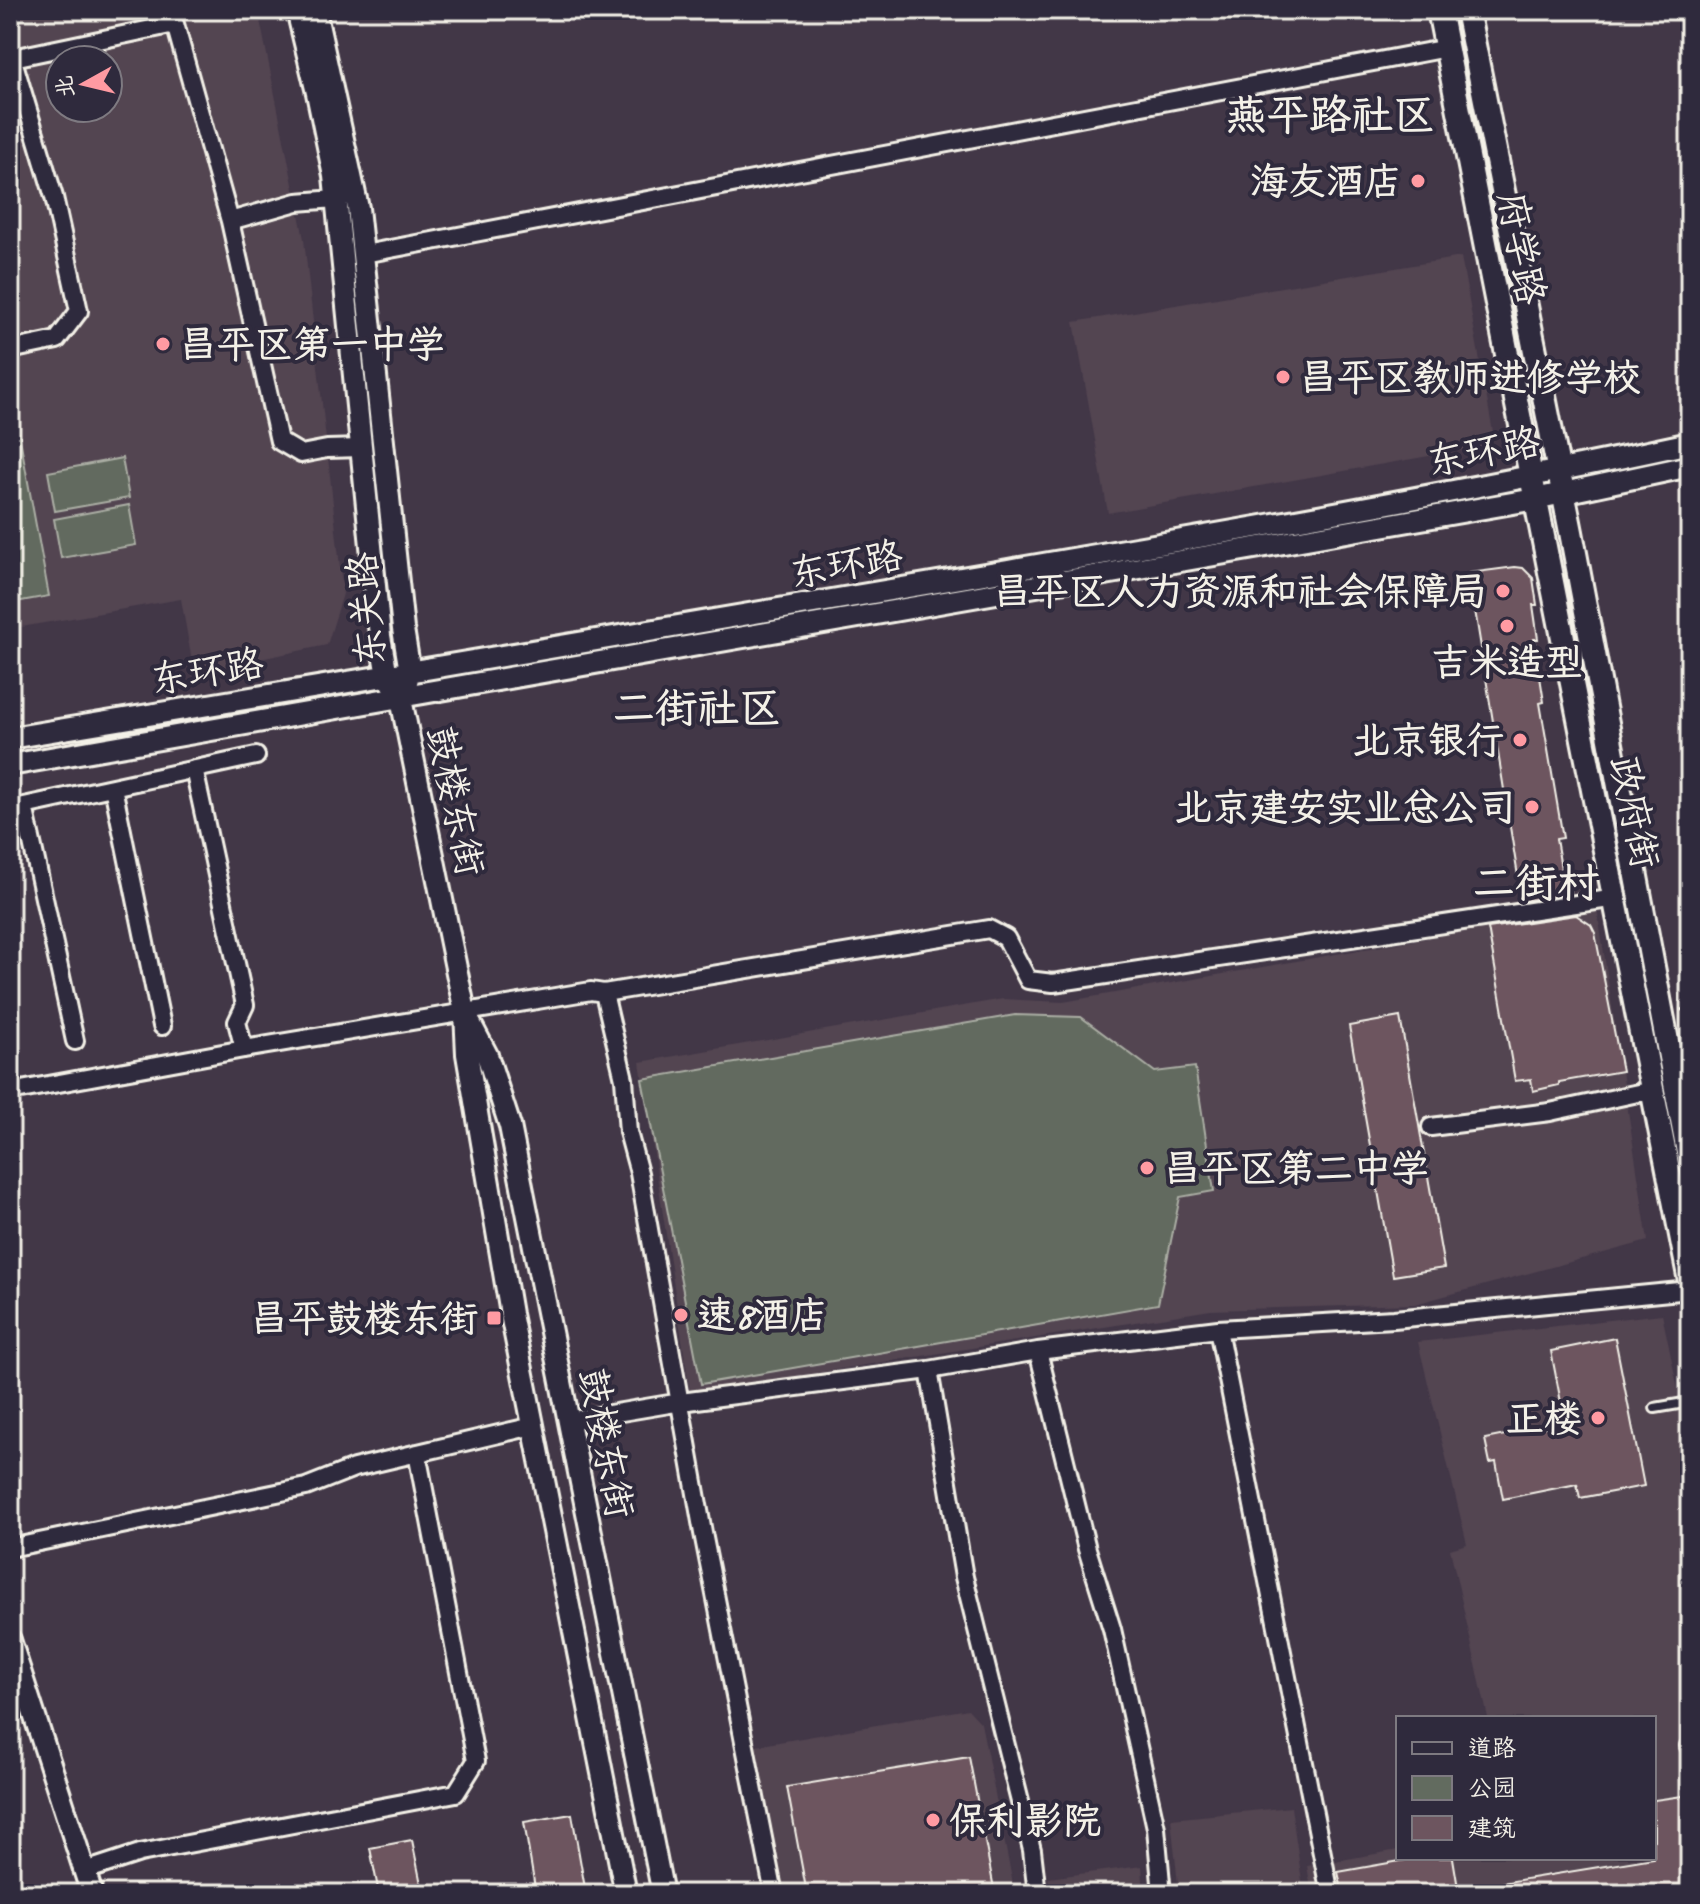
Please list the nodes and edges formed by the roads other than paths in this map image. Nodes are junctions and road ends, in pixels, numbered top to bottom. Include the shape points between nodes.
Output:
1 (297, 10) edge
2 (315, 10) edge
3 (1439, 10) edge
4 (1467, 10) edge
5 (1447, 48) junction
6 (11, 53) edge
7 (336, 199) junction
8 (230, 221) junction
9 (364, 254) junction
10 (10, 350) edge
11 (1690, 443) edge
12 (361, 448) junction
13 (1690, 466) edge
14 (1558, 471) junction
15 (1532, 488) junction
16 (1562, 494) junction
17 (410, 672) junction
18 (387, 676) junction
19 (401, 699) junction
20 (10, 738) edge
21 (256, 756) dead end
22 (10, 765) edge
23 (194, 769) junction
24 (113, 787) junction
25 (17, 808) edge
26 (1616, 898) junction
27 (604, 993) junction
28 (465, 1012) junction
29 (162, 1026) dead end
30 (75, 1041) dead end
31 (244, 1049) junction
32 (1652, 1090) junction
33 (10, 1092) edge
34 (1431, 1127) dead end
35 (1690, 1163) edge
36 (1690, 1281) edge
37 (1690, 1290) edge
38 (1218, 1329) junction
39 (1038, 1351) junction
40 (929, 1370) junction
41 (681, 1402) junction
42 (1690, 1402) edge
43 (1655, 1408) dead end
44 (568, 1421) junction
45 (533, 1426) junction
46 (417, 1453) junction
47 (10, 1548) edge
48 (10, 1640) edge
49 (85, 1871) junction
50 (92, 1894) edge
51 (626, 1894) edge
52 (663, 1894) edge
53 (774, 1894) edge
54 (1037, 1894) edge
55 (1162, 1894) edge
56 (1330, 1894) edge

1 - 7 street, 东关路
2 - 9 street, 东关路
3 - 5 main road, 府学路
4 - 14 main road, 府学路
5 - 9 street
5 - 15 main road, 府学路
6 - 8 street via 175,24
6 - 10 street via 54,197 79,311 57,340
7 - 8 street via 297,202
7 - 12 street, 东关路
8 - 12 street via 279,441 301,454
9 - 17 street, 东关路
11 - 14 street, 东环路
12 - 18 street, 东关路
13 - 16 street, 东环路
14 - 15 street, 东环路
14 - 16 main road, 府学路
15 - 16 street, 东环路
15 - 17 street, 东环路
15 - 19 street, 东环路
15 - 26 main road, 政府街
16 - 35 main road, 政府街
17 - 18 street, 东环路
17 - 19 street, 东关路
18 - 19 street, 东关路
18 - 20 street, 东环路
19 - 22 street, 东环路
19 - 28 street, 鼓楼东街
21 - 23 street
23 - 24 street
23 - 31 street via 245,1005 237,1022
24 - 25 street
24 - 29 street
25 - 30 street
26 - 27 street via 1053,983 1028,980 1006,938 989,929
26 - 32 main road, 政府街
27 - 28 street
27 - 41 street
28 - 31 street
28 - 44 street, 鼓楼东街 via 487,1055 510,1126
28 - 45 street, 鼓楼东街 via 480,1135
31 - 33 street
32 - 34 street via 1550,1112
32 - 36 main road, 政府街
37 - 38 street via 1394,1319
38 - 39 street
38 - 56 street
39 - 40 street
39 - 55 street via 1112,1629 1156,1828
40 - 41 street
40 - 54 street via 964,1577 1032,1850
41 - 44 street
41 - 53 street
42 - 43 lane
44 - 52 street, 鼓楼东街
45 - 46 street
45 - 51 street, 鼓楼东街
46 - 47 street via 354,1468 306,1487
46 - 49 street via 476,1761 456,1793 140,1853
48 - 49 street
49 - 50 street

